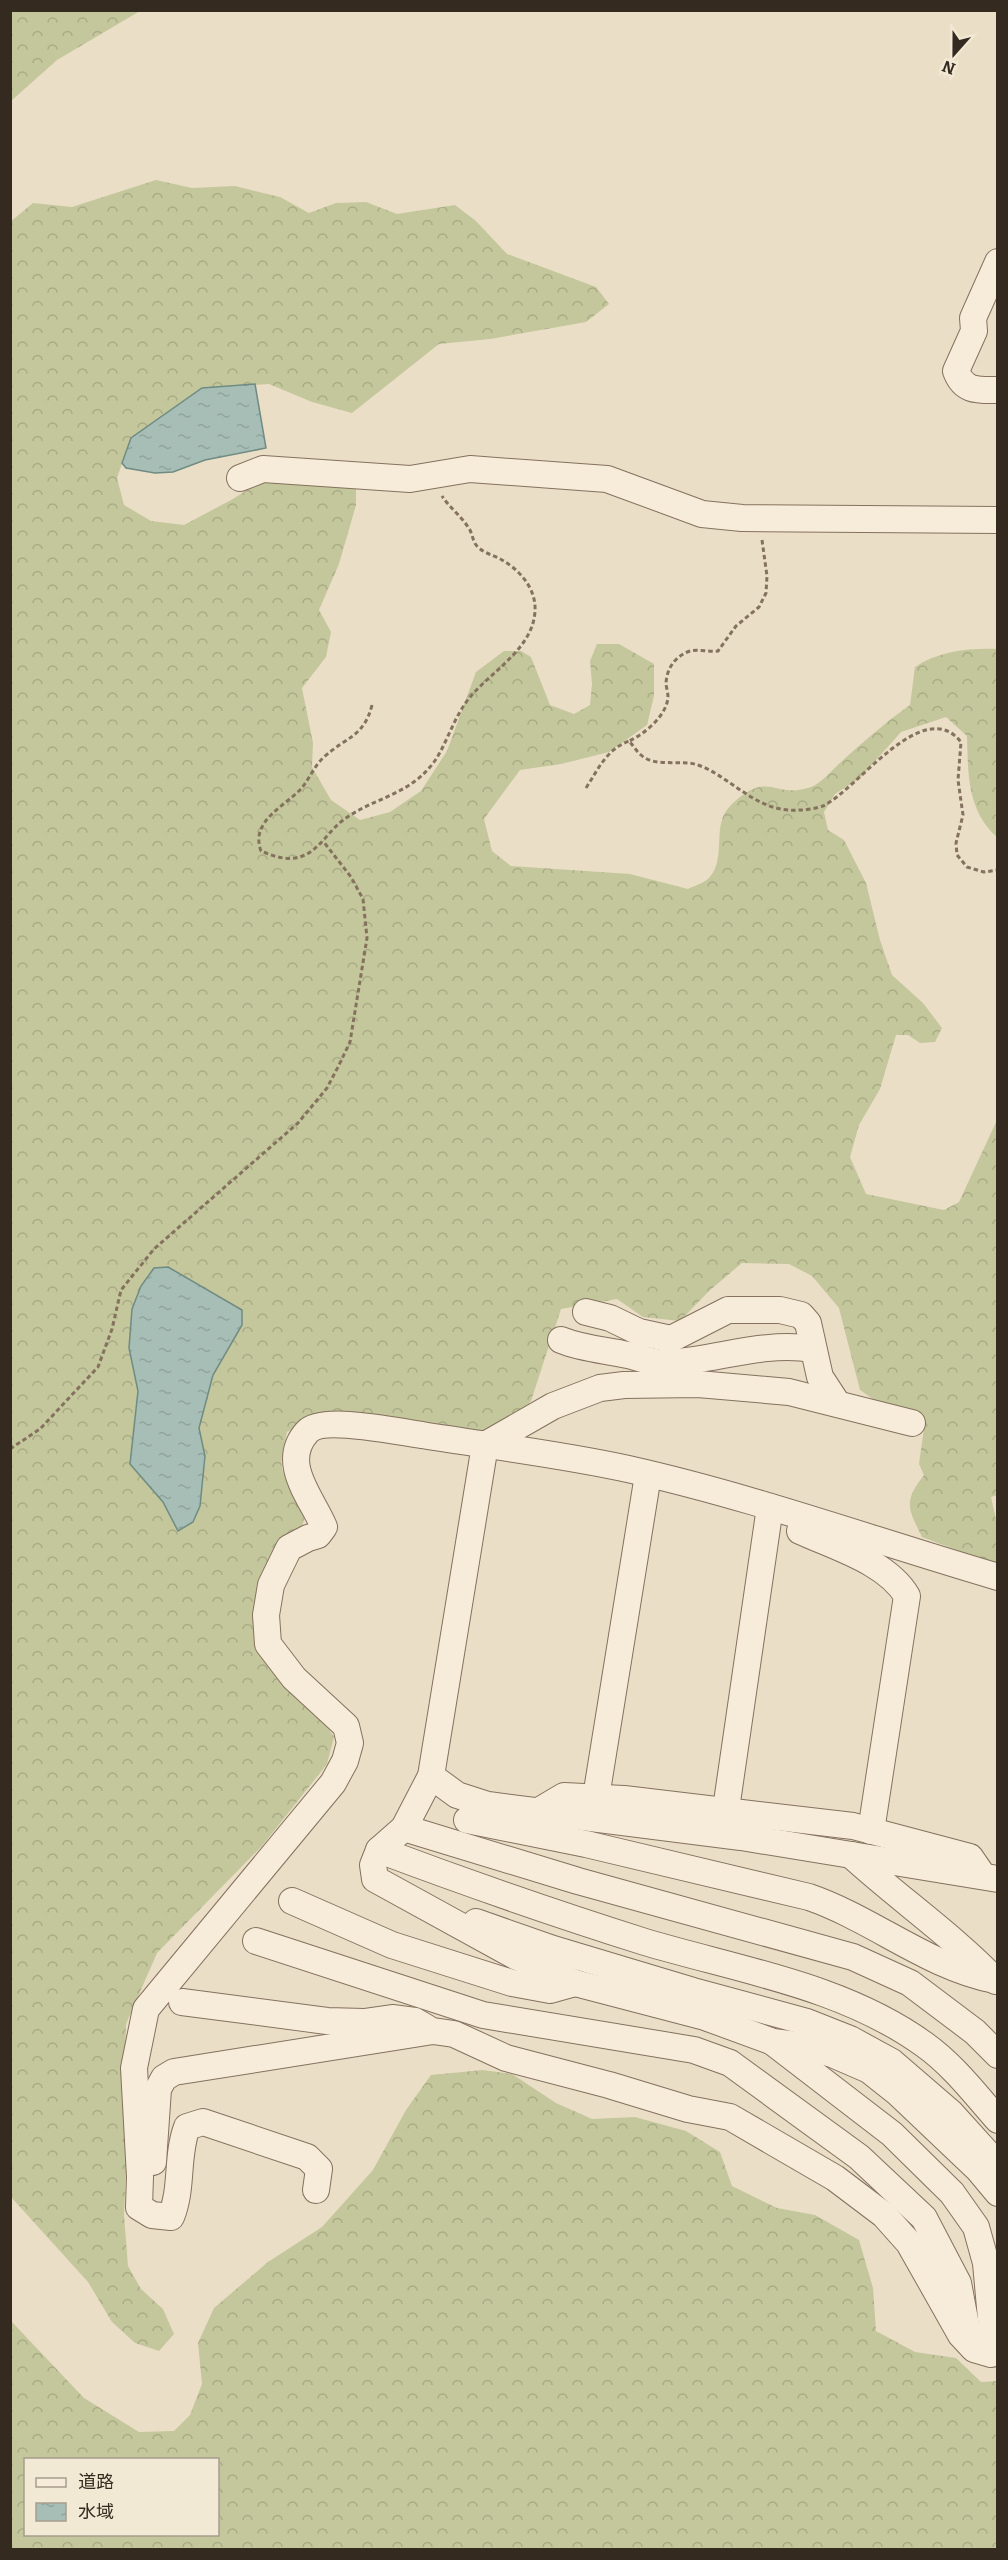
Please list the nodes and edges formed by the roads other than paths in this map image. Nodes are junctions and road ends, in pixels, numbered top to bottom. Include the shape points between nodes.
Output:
1 (998, 262) edge
2 (986, 331) edge
3 (998, 390) edge
4 (240, 477) dead end
5 (998, 520) edge
6 (586, 1312) dead end
7 (561, 1340) dead end
8 (813, 1349) junction
9 (837, 1403) junction
10 (912, 1423) dead end
11 (485, 1445) junction
12 (648, 1475) junction
13 (770, 1507) junction
14 (998, 1577) edge
15 (431, 1776) junction
16 (596, 1797) junction
17 (726, 1809) junction
18 (537, 1812) junction
19 (467, 1820) dead end
20 (404, 1828) junction
21 (871, 1831) junction
22 (379, 1850) junction
23 (851, 1856) junction
24 (990, 1877) edge
25 (292, 1901) dead end
26 (465, 1929) junction
27 (256, 1941) dead end
28 (996, 1981) edge
29 (575, 1983) junction
30 (182, 2002) dead end
31 (433, 2031) junction
32 (773, 2042) junction
33 (998, 2055) edge
34 (998, 2120) edge
35 (998, 2165) edge
36 (140, 2177) junction
37 (316, 2190) dead end
38 (998, 2193) edge
39 (969, 2343) junction
40 (996, 2351) edge

1 - 2 street via 973,318
2 - 3 street via 956,371 960,382 974,391
4 - 5 street via 263,469 410,479 470,469 607,479 702,514 762,519
6 - 8 street via 671,1340 728,1310 780,1310 801,1315 808,1323
7 - 8 street via 652,1363 781,1346
8 - 9 street via 820,1377
9 - 10 street
9 - 11 street via 789,1392 698,1384 624,1385 600,1388 553,1406
11 - 12 street
11 - 15 street
11 - 36 street via 325,1424 309,1430 298,1444 298,1476 324,1527 318,1535 289,1548 271,1585 266,1615 268,1644 294,1678 346,1726 350,1743 333,1783 146,2009 134,2068
12 - 13 street
12 - 16 street
13 - 14 street
13 - 17 street
13 - 21 street via 786,1524 879,1568 899,1583 907,1596
15 - 18 street via 458,1794 488,1805
15 - 20 street
16 - 17 street
16 - 18 street via 564,1796
17 - 21 street
18 - 23 street
19 - 28 street via 586,1844 809,1898 839,1908 928,1956
20 - 22 street
20 - 33 street via 853,1957 910,1983 975,2032
21 - 24 street via 970,1857
22 - 26 street via 373,1865 375,1879
22 - 34 street via 646,1942 787,1980 885,2019 926,2046
23 - 24 street
23 - 28 street
25 - 29 street via 392,1945 512,1983 550,1990
26 - 29 street
26 - 35 street via 470,1921 479,1922 629,1972 807,2022 850,2039 892,2062 950,2112
27 - 39 street via 483,2015 694,2050 730,2063 859,2157 924,2218 958,2283
29 - 32 street via 705,2017
30 - 31 street via 327,2021 392,2018 416,2021
31 - 36 street via 174,2072 164,2078 158,2089 152,2178
31 - 39 street via 454,2034 506,2058 730,2117 826,2172 884,2215 909,2243
32 - 38 street via 805,2046 869,2070 978,2169
32 - 40 street via 892,2134 952,2193 976,2227 986,2263
36 - 37 street via 140,2207 152,2215 171,2217 177,2202 181,2142 187,2127 203,2122 307,2157 319,2169
39 - 40 street via 974,2349 991,2354

